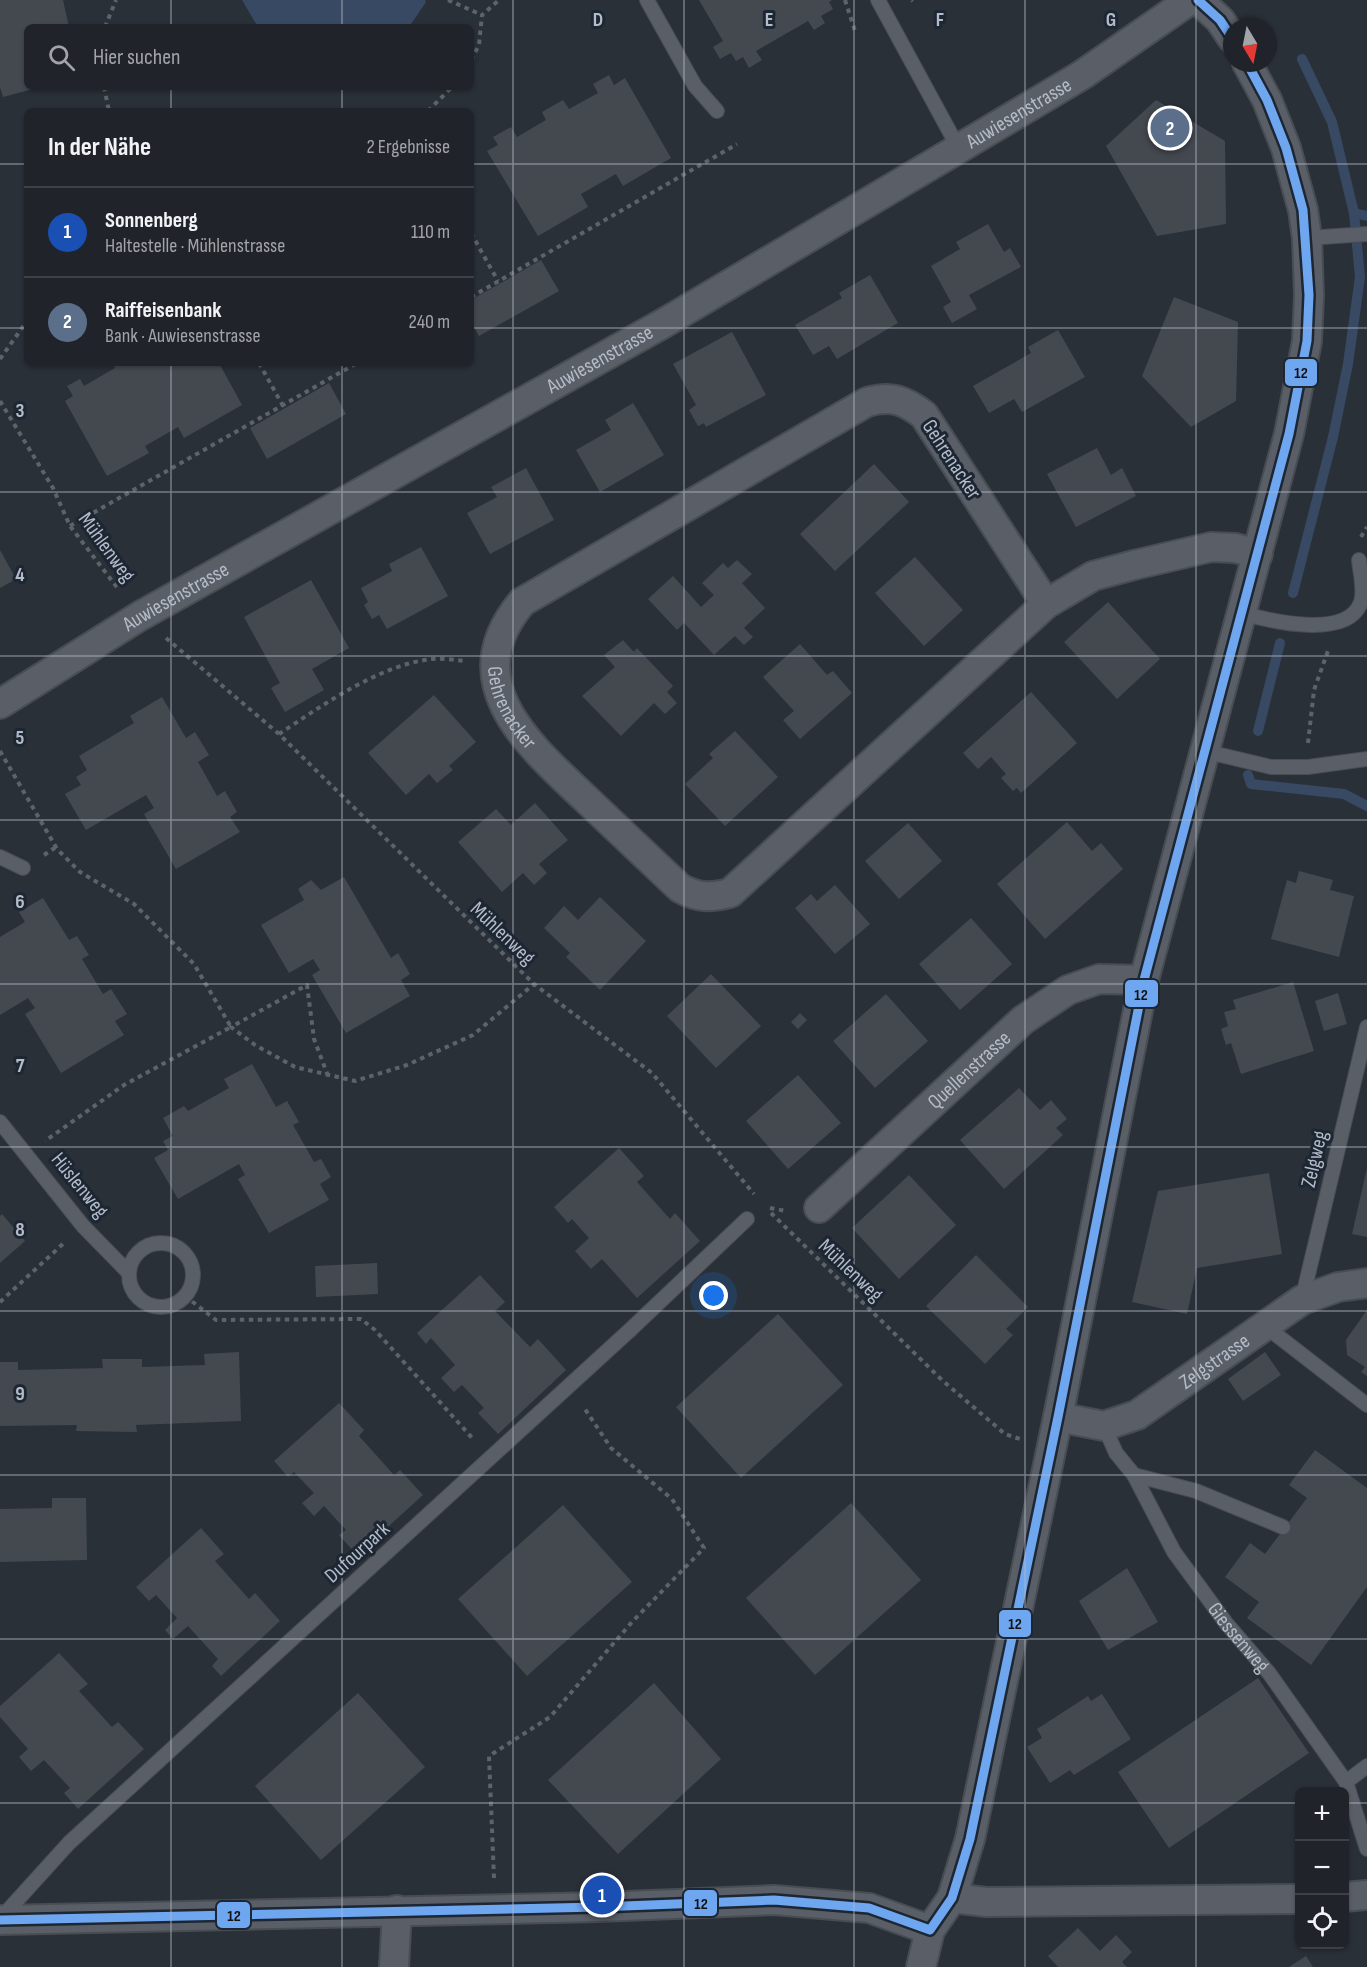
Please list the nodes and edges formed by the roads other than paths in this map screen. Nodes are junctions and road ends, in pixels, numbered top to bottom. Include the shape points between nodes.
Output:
1 (647, 0) edge
2 (878, 0) edge
3 (1190, 0) edge
4 (1198, 0) edge
5 (1223, 24) edge
6 (1252, 72) edge
7 (717, 111) dead end
8 (959, 149) junction
9 (1367, 234) edge
10 (1307, 238) junction
11 (1258, 554) junction
12 (1359, 560) dead end
13 (1046, 604) junction
14 (1241, 613) junction
15 (0, 704) edge
16 (1204, 752) junction
17 (1367, 759) edge
18 (0, 856) edge
19 (23, 868) dead end
20 (1143, 980) junction
21 (1367, 1027) edge
22 (0, 1122) edge
23 (819, 1208) road end
24 (747, 1219) road end
25 (129, 1273) junction
26 (1367, 1283) edge
27 (1302, 1300) junction
28 (1265, 1326) junction
29 (1367, 1406) edge
30 (1058, 1417) junction
31 (1104, 1426) junction
32 (1134, 1476) junction
33 (1283, 1527) dead end
34 (1367, 1766) edge
35 (1346, 1782) junction
36 (1367, 1849) edge
37 (1367, 1896) edge
38 (1349, 1897) edge
39 (952, 1898) junction
40 (1295, 1899) edge
41 (397, 1910) junction
42 (0, 1919) edge
43 (930, 1930) junction
44 (394, 1967) edge
45 (921, 1967) edge

1 - 7 lane via 695,86
2 - 8 lane
3 - 8 street, Auwiesenstrasse via 1082,75
4 - 5 street
6 - 10 street via 1286,148
8 - 15 street, Auwiesenstrasse via 664,323 140,616
9 - 10 lane
10 - 11 street via 1307,341 1289,434
11 - 13 street, Gehrenacker via 1211,547 1134,565 1093,576
11 - 14 street
12 - 14 lane via 1362,599 1356,612 1339,622 1295,625
13 - 13 street, Gehrenacker via 924,415 905,401 884,397 867,402 522,602 502,631 495,663 498,690 507,714 528,744 680,888 694,896 711,898 730,893
14 - 16 street
16 - 17 lane via 1271,767 1308,767
16 - 20 street
18 - 19 lane
20 - 23 street, Quellenstrasse via 1099,979 1068,990 1023,1020
20 - 30 street
21 - 27 lane, Zelgweg
22 - 25 lane, Hüslenweg via 83,1226
24 - 42 lane, Dufourpark via 569,1387 69,1843
25 - 25 lane via 131,1286 144,1303 166,1307 191,1288 193,1268 182,1251 164,1243 137,1254
26 - 27 street, Zelgstrasse via 1338,1287
27 - 28 street, Zelgstrasse
28 - 29 lane
28 - 31 street, Zelgstrasse via 1137,1415
30 - 31 street, Zelgstrasse
30 - 39 street via 970,1839
31 - 32 lane, Giessenweg via 1116,1454
32 - 33 lane via 1196,1491
32 - 35 lane, Giessenweg via 1174,1552 1269,1673
34 - 35 lane
35 - 36 lane, Giessenweg
37 - 38 street
39 - 40 street via 986,1902
39 - 43 street
41 - 42 street
41 - 43 street via 774,1900 869,1908
41 - 44 street
43 - 45 street

